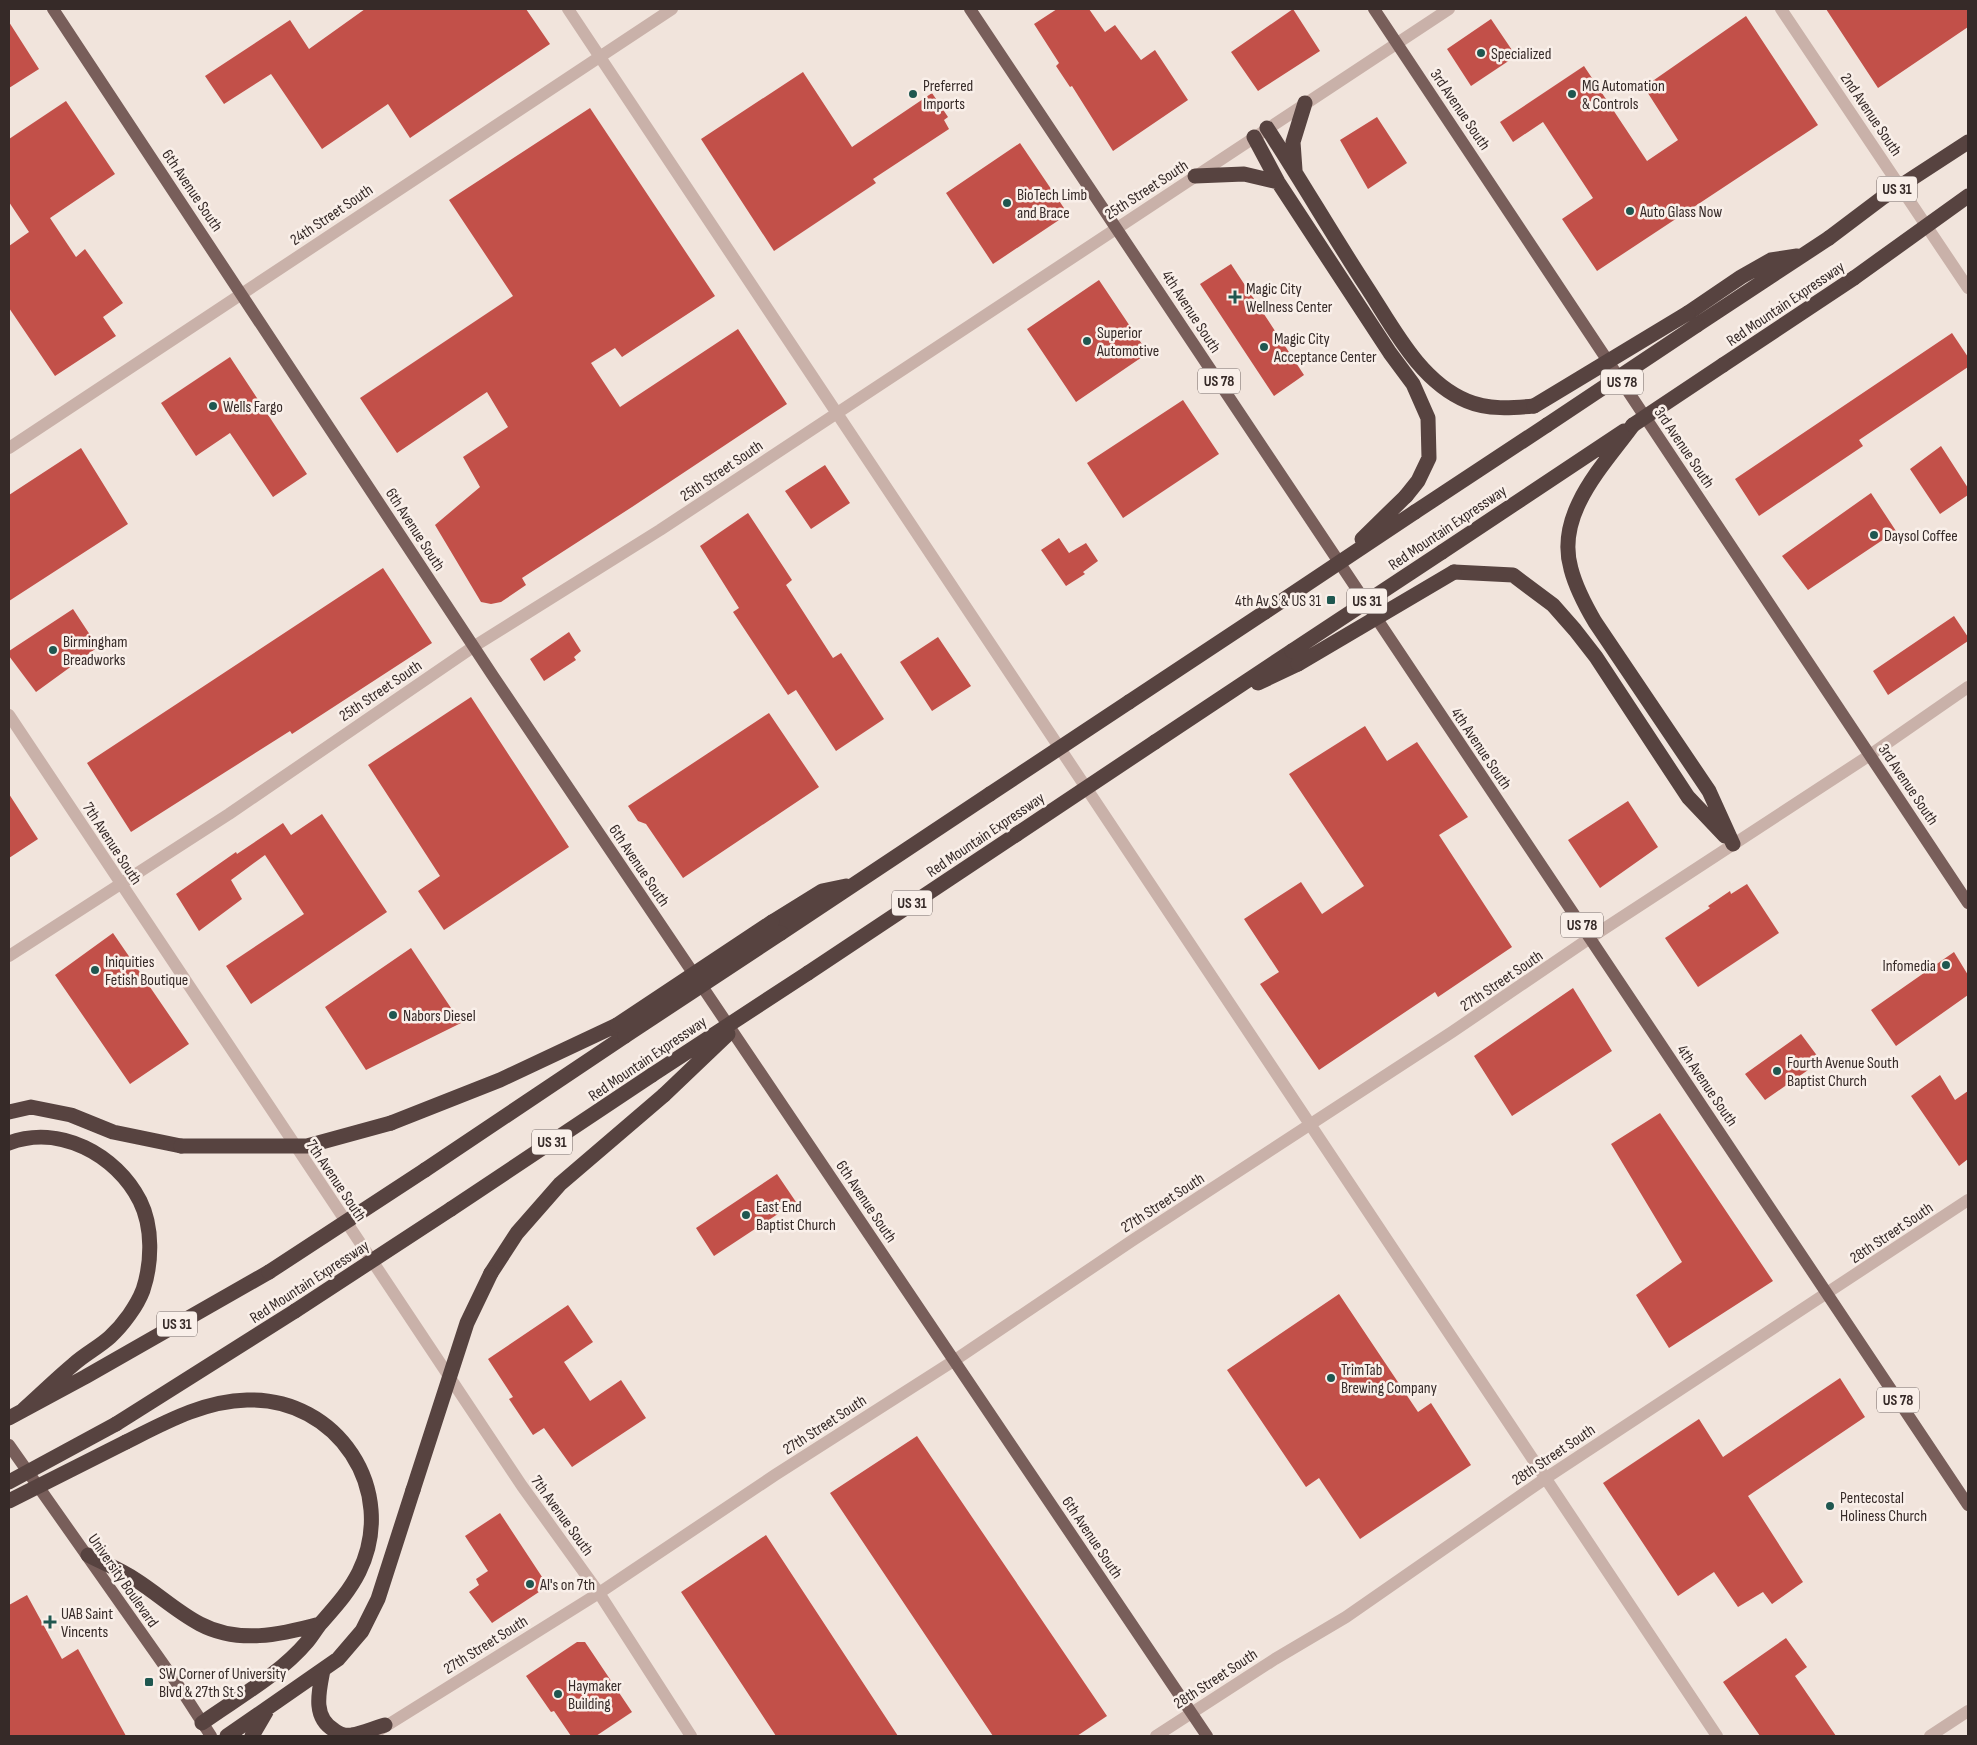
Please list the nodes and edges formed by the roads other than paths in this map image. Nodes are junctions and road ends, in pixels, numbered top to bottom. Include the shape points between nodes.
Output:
1 (53, 9) edge
2 (568, 9) edge
3 (672, 9) edge
4 (970, 9) edge
5 (1374, 9) edge
6 (1449, 9) edge
7 (1781, 9) edge
8 (1397, 43) junction
9 (600, 56) junction
10 (1305, 103) junction
11 (1267, 128) junction
12 (1254, 137) junction
13 (1968, 142) edge
14 (1295, 172) junction
15 (1195, 176) junction
16 (1278, 182) junction
17 (1968, 196) edge
18 (1117, 227) junction
19 (1803, 255) junction
20 (1968, 288) edge
21 (242, 293) junction
22 (837, 412) junction
23 (1633, 425) junction
24 (9, 448) edge
25 (1338, 563) junction
26 (473, 647) junction
27 (1295, 658) junction
28 (1968, 687) edge
29 (9, 715) edge
30 (1870, 755) junction
31 (1734, 844) junction
32 (119, 883) junction
33 (1968, 903) edge
34 (1590, 938) junction
35 (9, 956) edge
36 (756, 1006) junction
37 (621, 1031) junction
38 (9, 1112) edge
39 (1311, 1124) junction
40 (9, 1143) edge
41 (1968, 1200) edge
42 (1827, 1294) junction
43 (955, 1360) junction
44 (23, 1410) junction
45 (9, 1418) edge
46 (9, 1446) edge
47 (1546, 1478) junction
48 (9, 1482) edge
49 (9, 1501) edge
50 (1968, 1505) edge
51 (88, 1556) junction
52 (599, 1593) junction
53 (320, 1624) junction
54 (323, 1670) junction
55 (268, 1709) junction
56 (1968, 1711) edge
57 (1191, 1712) junction
58 (202, 1723) junction
59 (385, 1725) junction
60 (211, 1736) edge
61 (227, 1736) edge
62 (252, 1736) edge
63 (370, 1736) edge
64 (691, 1736) edge
65 (1156, 1736) edge
66 (1207, 1736) edge
67 (1718, 1736) edge
68 (1930, 1736) edge

1 - 21 main road, 6th Avenue South
2 - 9 street
3 - 9 street, 24th Street South
4 - 18 main road, 4th Avenue South / US 78
5 - 8 main road, 3rd Avenue South / US 78
6 - 8 street, 25th Street South
7 - 20 street, 2nd Avenue South
8 - 10 street, 25th Street South
8 - 30 main road, 3rd Avenue South / US 78
9 - 21 street, 24th Street South
9 - 22 street
10 - 11 street, 25th Street South
10 - 14 highway via 1294,142
11 - 12 street, 25th Street South
11 - 14 highway
12 - 15 street, 25th Street South
12 - 16 highway
13 - 19 highway, Red Mountain Expressway / US 31, bridge
14 - 19 highway, bridge via 1413,357 1440,385 1467,401 1502,409 1534,406 1688,313 1740,277 1772,260
15 - 16 highway via 1244,174
15 - 18 street, 25th Street South
16 - 25 highway, bridge via 1413,384 1428,418 1429,458 1418,481
17 - 23 highway, Red Mountain Expressway / US 31, bridge via 1854,278
18 - 22 street, 25th Street South
18 - 34 main road, 4th Avenue South / US 78
19 - 25 highway, Red Mountain Expressway / US 31, bridge
21 - 24 street, 24th Street South
21 - 26 main road, 6th Avenue South
22 - 26 street, 25th Street South via 660,530
22 - 39 street
23 - 27 highway, Red Mountain Expressway / US 31, bridge via 1442,552
23 - 31 highway via 1586,491 1572,518 1567,544 1570,568 1595,622 1709,791
25 - 37 highway, Red Mountain Expressway / US 31, bridge via 855,884 822,891 776,928
26 - 32 street, 25th Street South via 229,814
26 - 43 main road, 6th Avenue South
27 - 31 highway, bridge via 1454,572 1513,575 1553,605 1596,656 1688,797
27 - 36 highway, Red Mountain Expressway / US 31, bridge via 1207,708
28 - 30 street, 27th Street South
29 - 32 street, 7th Avenue South
30 - 31 street, 27th Street South
30 - 33 main road, 3rd Avenue South / US 78
31 - 34 street, 27th Street South
32 - 35 street, 25th Street South
32 - 52 street, 7th Avenue South via 522,1486
34 - 39 street, 27th Street South
34 - 42 main road, 4th Avenue South / US 78
36 - 48 highway, Red Mountain Expressway / US 31, bridge via 295,1311 116,1424
36 - 54 highway, bridge via 664,1094 560,1184 517,1233 492,1273 467,1324 370,1616 352,1645
37 - 38 highway, bridge via 391,1123 307,1146 181,1146 113,1132 71,1114 31,1107
37 - 44 highway, Red Mountain Expressway / US 31, bridge via 424,1170 269,1272
39 - 43 street, 27th Street South
39 - 47 street
40 - 44 highway via 59,1138 107,1160 140,1201 150,1246 148,1270 133,1309 110,1336 74,1363
41 - 42 street, 28th Street South
42 - 47 street, 28th Street South
42 - 50 main road, 4th Avenue South / US 78
43 - 52 street, 27th Street South via 775,1474
43 - 57 main road, 6th Avenue South
44 - 45 highway, Red Mountain Expressway / US 31
46 - 51 main road, University Boulevard
47 - 57 street, 28th Street South via 1346,1617
47 - 67 street
49 - 53 highway, bridge via 189,1412 245,1400 275,1402 298,1410 335,1432 351,1450 367,1489 370,1509 368,1542 360,1569 338,1604
51 - 53 highway via 135,1579 200,1624 224,1633 266,1636
51 - 58 main road, University Boulevard
52 - 59 street, 27th Street South
52 - 64 street, 7th Avenue South
53 - 58 highway via 307,1642 285,1662
54 - 55 highway
54 - 59 highway via 318,1709 329,1728 350,1736
55 - 61 highway
55 - 62 highway
56 - 68 street
57 - 65 street, 28th Street South
57 - 66 main road, 6th Avenue South
58 - 60 main road, University Boulevard
59 - 63 street, 27th Street South

